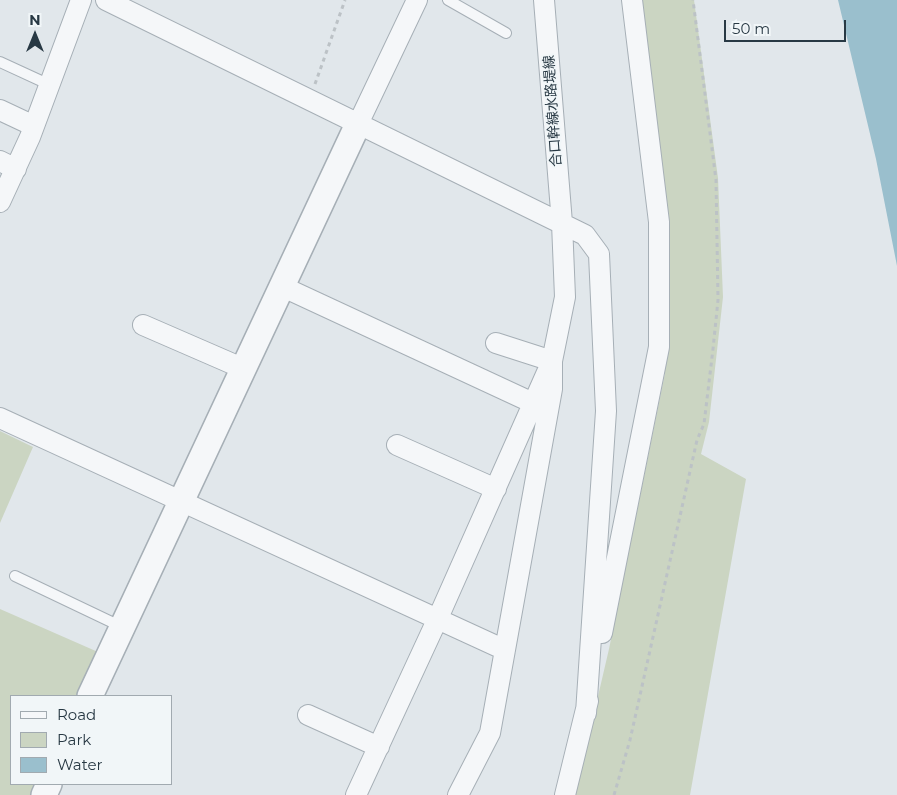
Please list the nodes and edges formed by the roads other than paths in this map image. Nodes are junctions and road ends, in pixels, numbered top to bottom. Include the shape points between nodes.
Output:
1 (81, 0) edge
2 (417, 0) edge
3 (448, 0) edge
4 (544, 0) edge
5 (632, 0) edge
6 (118, 3) edge
7 (506, 33) dead end
8 (0, 62) edge
9 (50, 85) junction
10 (0, 110) edge
11 (358, 124) junction
12 (34, 126) junction
13 (8, 165) edge
14 (0, 202) edge
15 (562, 223) junction
16 (281, 286) junction
17 (143, 325) dead end
18 (496, 343) dead end
19 (552, 361) junction
20 (242, 368) junction
21 (533, 403) junction
22 (0, 418) edge
23 (397, 445) dead end
24 (496, 488) junction
25 (180, 501) junction
26 (14, 576) dead end
27 (438, 618) junction
28 (122, 627) junction
29 (505, 650) junction
30 (90, 695) edge
31 (586, 713) junction
32 (308, 715) dead end
33 (379, 747) junction
34 (356, 795) edge
35 (458, 795) edge
36 (565, 795) edge

1 - 9 street
2 - 11 street
3 - 7 lane
4 - 15 street, 合口幹線水路堤線
5 - 31 street via 659,222 659,347
6 - 11 street
8 - 9 lane
9 - 12 street
10 - 12 street
11 - 15 street
11 - 16 street
12 - 13 street
13 - 14 street
15 - 19 street, 合口幹線水路堤線 via 565,298
15 - 31 street via 585,235 599,254 606,411
16 - 20 street
16 - 21 street
17 - 20 street
18 - 19 street
19 - 21 street
19 - 29 street via 552,389
20 - 25 street
21 - 24 street
22 - 25 street
23 - 24 street
24 - 27 street
25 - 27 street
25 - 28 street
26 - 28 lane
27 - 29 street
27 - 33 street
28 - 30 street
29 - 35 street via 490,733
31 - 36 street
32 - 33 street
33 - 34 street

